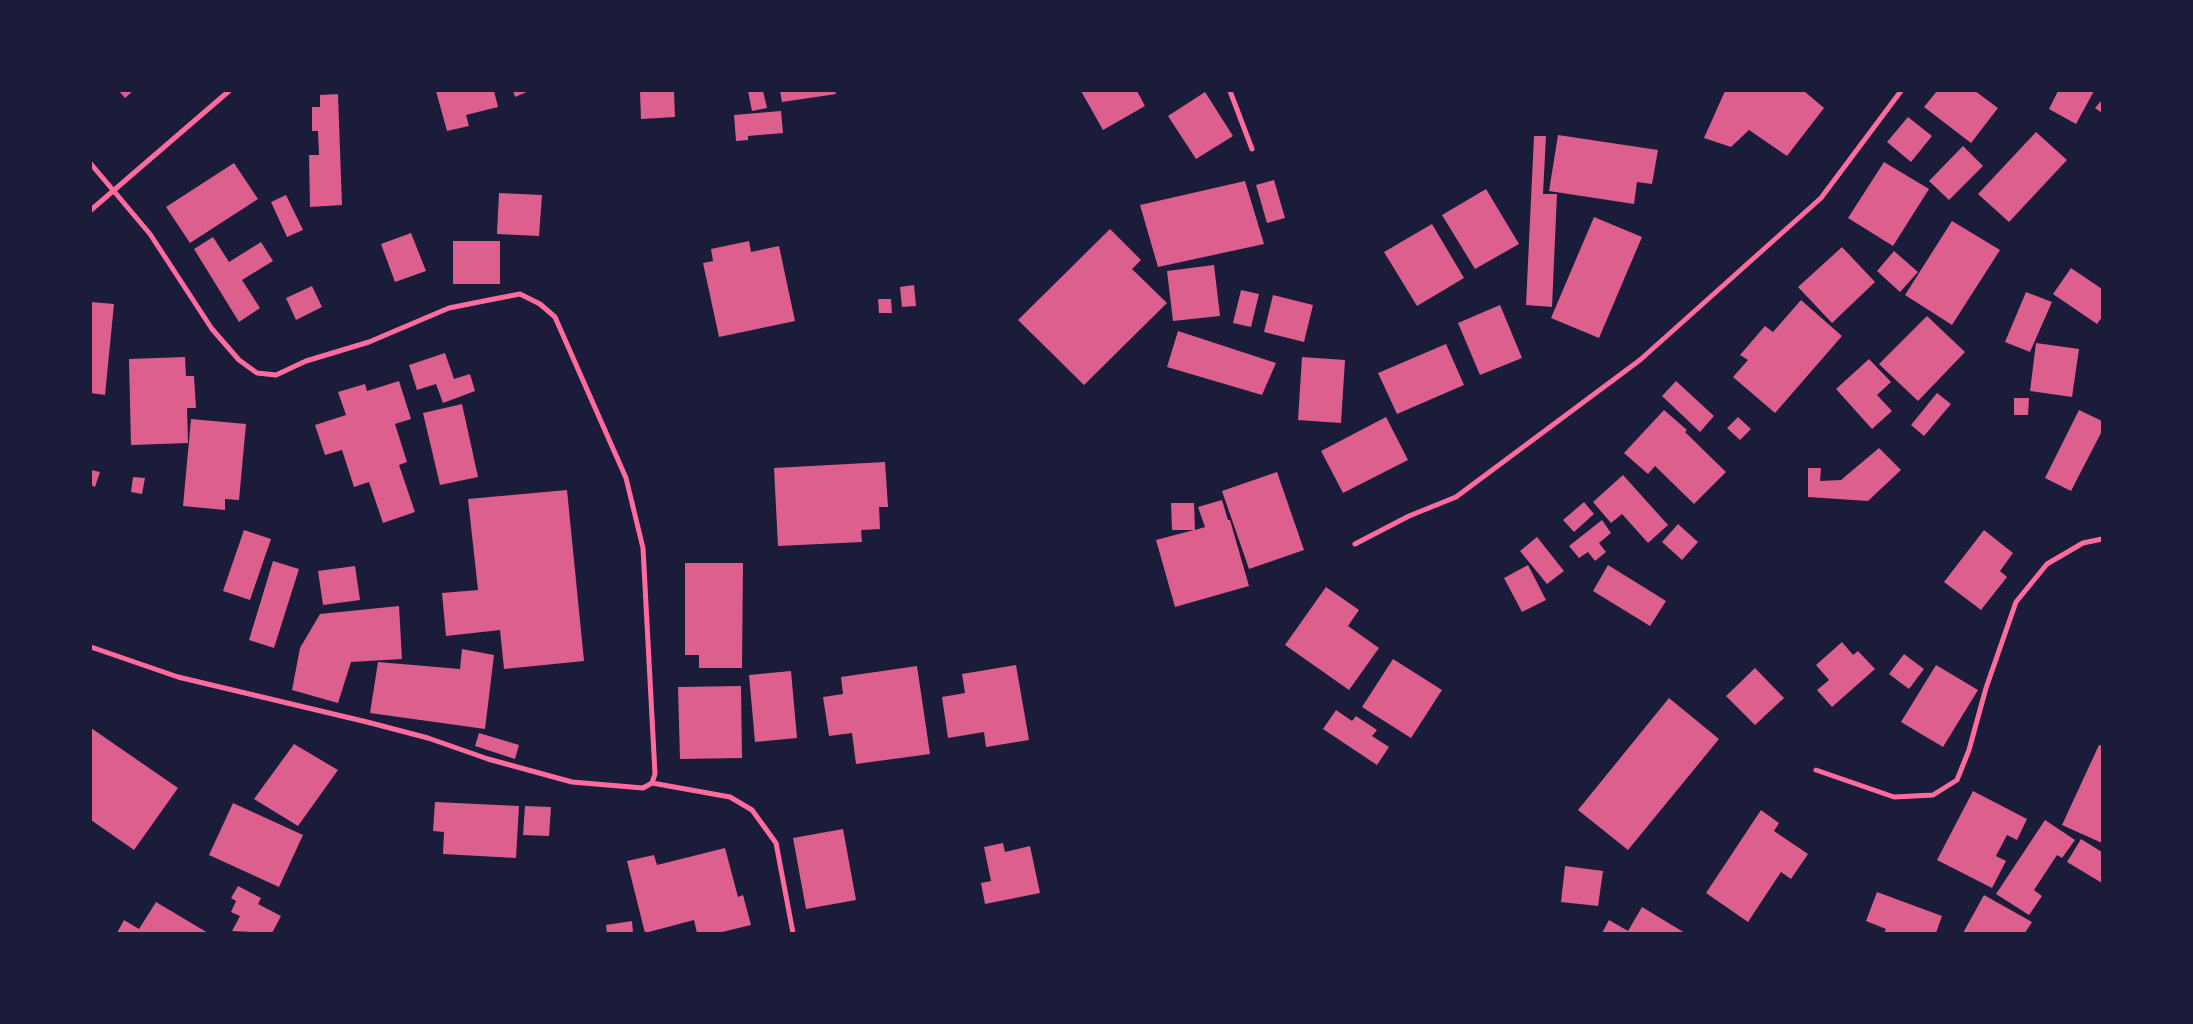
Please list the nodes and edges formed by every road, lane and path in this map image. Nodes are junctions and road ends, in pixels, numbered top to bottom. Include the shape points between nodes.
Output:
1 (229, 91) edge
2 (1230, 91) edge
3 (1901, 91) edge
4 (1252, 149) dead end
5 (91, 164) edge
6 (113, 191) junction
7 (91, 210) edge
8 (2102, 539) edge
9 (1355, 544) dead end
10 (91, 647) edge
11 (1816, 770) dead end
12 (652, 783) junction
13 (793, 933) edge

1 - 6 street
2 - 4 street
3 - 9 street via 1822,198 1640,360 1456,497 1409,516
5 - 6 street
6 - 7 street
6 - 12 street via 150,234 212,328 239,360 256,373 276,375 306,361 369,342 449,308 520,294 540,304 555,317 626,478 644,548 655,774
8 - 11 street via 2083,543 2047,564 2016,602 1957,780 1933,795 1894,797
10 - 12 street via 178,677 428,738 488,759 572,782 643,788
12 - 13 street via 730,797 752,810 776,844

